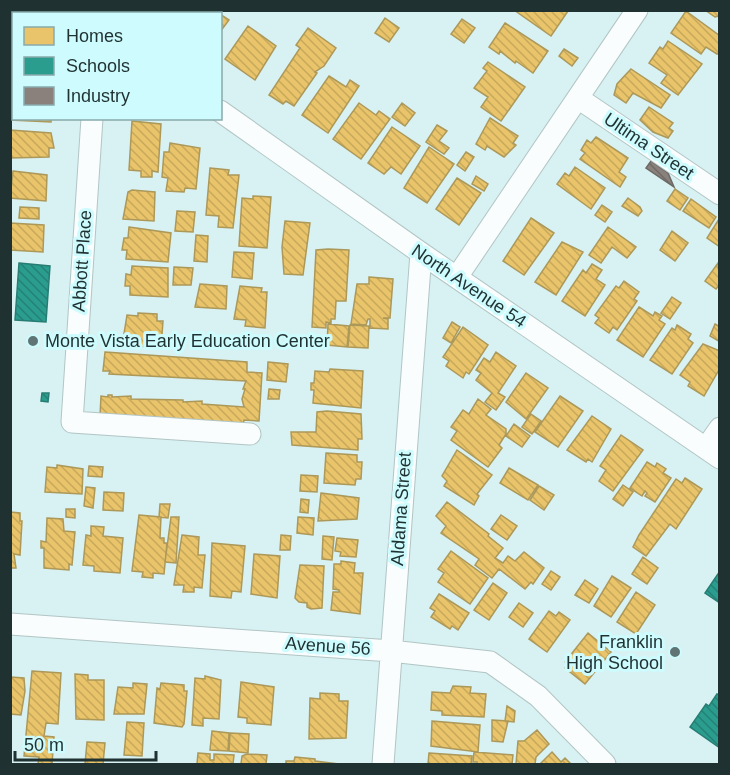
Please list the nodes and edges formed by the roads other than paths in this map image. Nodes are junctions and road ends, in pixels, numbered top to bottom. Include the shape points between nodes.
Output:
1 (637, 10) edge
2 (578, 98) junction
3 (222, 112) edge
4 (92, 120) edge
5 (720, 194) edge
6 (421, 253) junction
7 (457, 277) junction
8 (720, 428) edge
9 (250, 434) dead end
10 (713, 453) edge
11 (10, 624) edge
12 (390, 651) junction
13 (383, 765) edge
14 (605, 765) edge

1 - 2 street
2 - 5 street, Ultima Street
2 - 7 street
3 - 6 street, North Avenue 54
4 - 9 street, Abbott Place via 72,422
6 - 7 street, North Avenue 54
6 - 12 street, Aldama Street
7 - 10 street, North Avenue 54
8 - 10 street
11 - 12 street, Avenue 56
12 - 13 street, Aldama Street
12 - 14 street, Avenue 56 via 490,662 538,696

